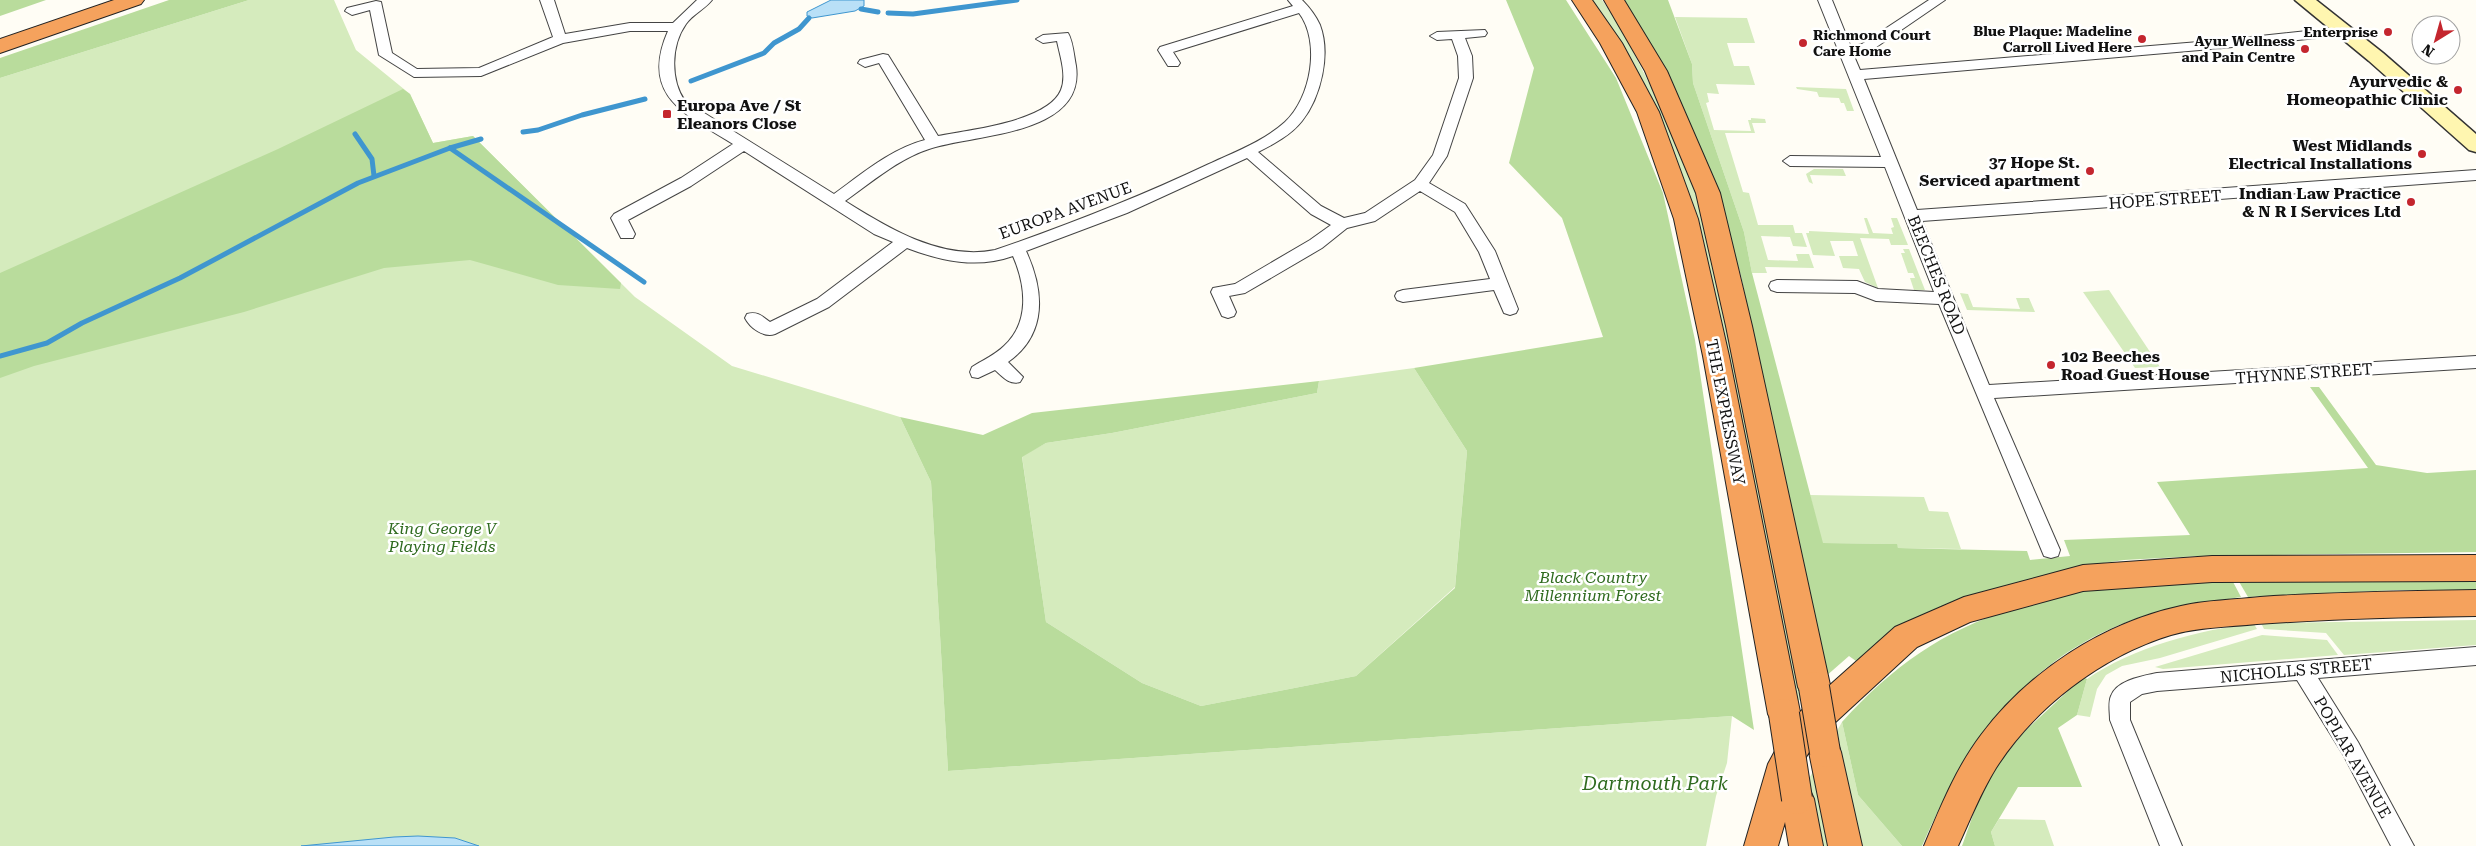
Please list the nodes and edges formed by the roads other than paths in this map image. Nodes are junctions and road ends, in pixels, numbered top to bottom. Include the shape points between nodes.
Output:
1 (82, 0) edge
2 (134, 0) edge
3 (547, 0) edge
4 (705, 0) edge
5 (1582, 0) edge
6 (1614, 0) edge
7 (1825, 0) edge
8 (1938, 0) edge
9 (2304, 0) edge
10 (1299, 4) edge
11 (352, 10) dead end
12 (677, 27) junction
13 (0, 28) edge
14 (2344, 31) junction
15 (1480, 33) dead end
16 (1437, 36) dead end
17 (1458, 36) junction
18 (560, 39) junction
19 (1043, 39) dead end
20 (0, 46) edge
21 (1848, 53) junction
22 (864, 62) dead end
23 (1173, 63) dead end
24 (1855, 75) junction
25 (934, 142) junction
26 (742, 144) junction
27 (2476, 146) edge
28 (1248, 151) junction
29 (1790, 161) dead end
30 (1891, 162) junction
31 (2476, 175) edge
32 (1420, 184) junction
33 (834, 202) junction
34 (1914, 216) junction
35 (1342, 224) junction
36 (627, 234) dead end
37 (905, 241) junction
38 (1017, 248) junction
39 (1500, 283) junction
40 (1777, 286) dead end
41 (1404, 296) dead end
42 (1946, 298) junction
43 (1510, 309) dead end
44 (1228, 312) dead end
45 (753, 318) dead end
46 (995, 360) junction
47 (2476, 362) edge
48 (978, 372) dead end
49 (1014, 377) dead end
50 (1983, 392) junction
51 (2051, 550) dead end
52 (2476, 568) edge
53 (2476, 603) edge
54 (2476, 656) edge
55 (2301, 669) junction
56 (1761, 846) edge
57 (1806, 846) edge
58 (1845, 846) edge
59 (1941, 846) edge
60 (2171, 846) edge
61 (2403, 846) edge

1 - 13 highway
2 - 20 highway
3 - 18 street
4 - 12 street, EUROPA AVENUE
5 - 57 highway, THE EXPRESSWAY, bridge via 1612,43 1648,112 1686,219 1716,356
6 - 58 highway, THE EXPRESSWAY, bridge via 1656,71 1708,193 1741,335
7 - 21 street, BEECHES ROAD
8 - 21 street via 1866,47
9 - 14 street
10 - 23 street via 1165,50
10 - 28 street, EUROPA AVENUE via 1316,37 1316,70 1308,100 1298,118 1285,130
11 - 18 street via 376,5 386,55 414,73 480,72
12 - 18 street via 630,27
12 - 26 street, EUROPA AVENUE via 667,73 672,96
14 - 24 street
14 - 27 street
15 - 17 street
16 - 17 street
17 - 32 street via 1466,78 1440,156
19 - 25 street via 1063,36 1069,81 1067,94 1056,106 1013,126
21 - 24 street, BEECHES ROAD
22 - 25 street via 883,58
24 - 30 street, BEECHES ROAD
25 - 33 street via 894,160
26 - 33 street, EUROPA AVENUE
26 - 36 street via 686,182 619,218
28 - 35 street via 1316,210
28 - 38 street, EUROPA AVENUE via 1112,214
29 - 30 street
30 - 34 street, BEECHES ROAD
31 - 34 street, HOPE STREET
32 - 35 street via 1370,217
32 - 39 street via 1460,208 1487,251
33 - 37 street, EUROPA AVENUE
34 - 42 street, BEECHES ROAD
35 - 44 street via 1316,244 1239,289 1219,292
37 - 38 street, EUROPA AVENUE via 946,254 989,257
37 - 45 street via 823,304 769,330
38 - 46 street via 1029,272 1034,301 1030,320 1012,349
39 - 41 street
39 - 43 street
40 - 42 street via 1857,287 1876,295
42 - 50 street, BEECHES ROAD
46 - 48 street
46 - 49 street
47 - 50 street, THYNNE STREET
50 - 51 street, BEECHES ROAD
52 - 56 highway via 2212,569 2083,578 1964,610 1906,637 1806,727 1784,764
53 - 59 highway via 2306,606 2232,613 2171,622 2111,644 2044,690 1994,745 1975,773
54 - 55 street, NICHOLLS STREET
55 - 60 street, NICHOLLS STREET via 2158,682 2137,686 2120,698 2120,720
55 - 61 street, POPLAR AVENUE via 2351,749

